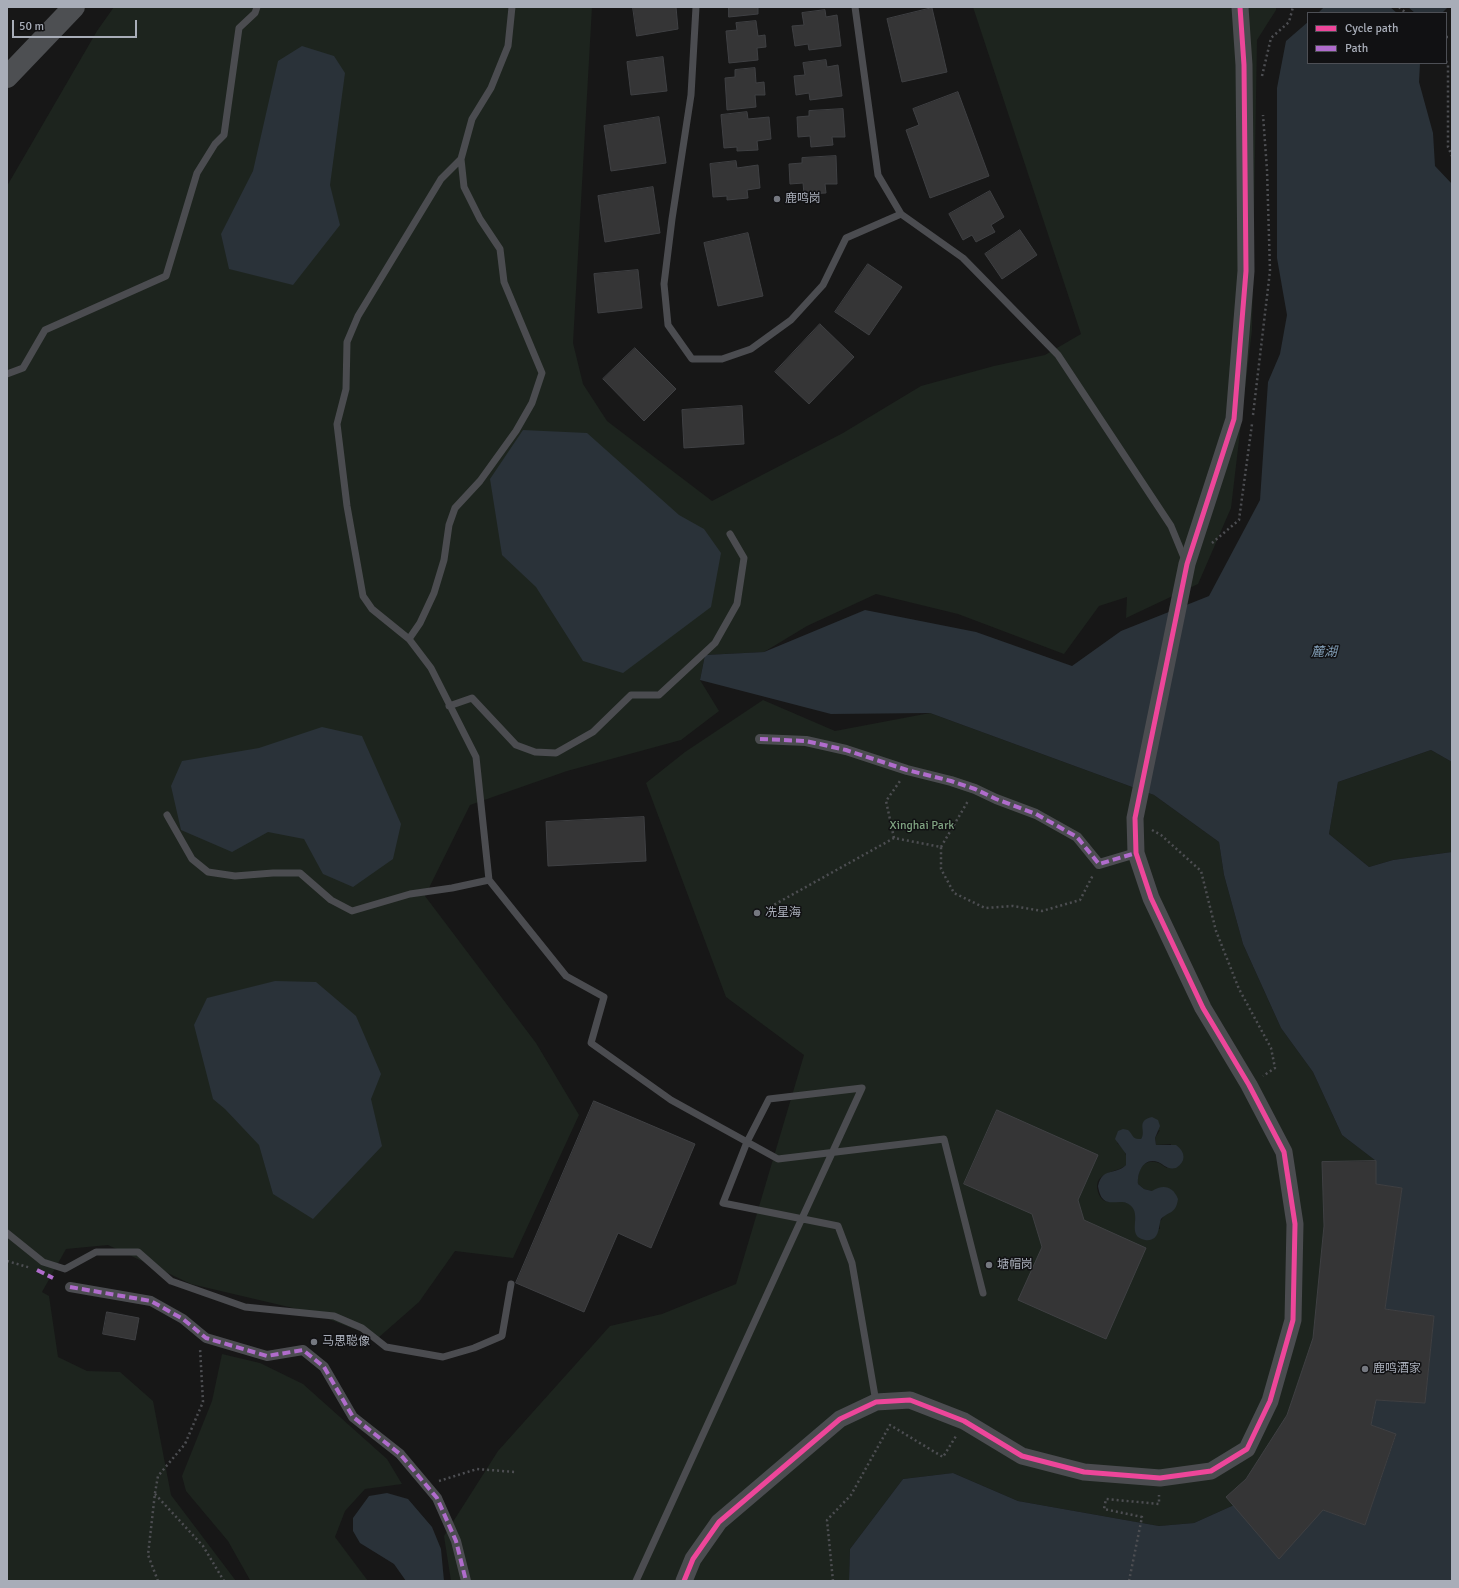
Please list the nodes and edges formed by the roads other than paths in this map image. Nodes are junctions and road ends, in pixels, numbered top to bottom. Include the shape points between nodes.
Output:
1 (74, 7) edge
2 (256, 7) edge
3 (512, 7) edge
4 (696, 7) edge
5 (855, 7) edge
6 (1240, 7) edge
7 (7, 77) edge
8 (461, 159) junction
9 (901, 214) junction
10 (7, 374) edge
11 (730, 534) dead end
12 (1187, 564) junction
13 (409, 639) junction
14 (449, 706) junction
15 (760, 739) dead end
16 (167, 815) dead end
17 (1136, 853) junction
18 (489, 880) junction
19 (747, 1142) junction
20 (832, 1152) junction
21 (802, 1219) junction
22 (7, 1233) edge
23 (511, 1284) dead end
24 (70, 1287) dead end
25 (983, 1293) dead end
26 (876, 1402) junction
27 (466, 1581) edge
28 (636, 1581) edge
29 (684, 1581) edge

1 - 7 main road
2 - 10 lane via 255,13 240,28 224,135 215,144 198,173 166,276 45,330 23,368
3 - 8 lane via 508,46 491,88 472,119
4 - 9 lane via 691,95 664,284 668,324 692,359 722,359 751,349 791,320 823,285 846,238
5 - 9 lane via 878,175
6 - 12 street via 1244,65 1246,271 1234,419
8 - 13 lane via 464,187 480,219 500,249 504,282 542,373 532,403 516,431 480,481 455,508 434,593 420,623
8 - 13 lane via 440,179 358,316 347,342 346,389 337,424 362,596 372,609
9 - 12 lane via 963,258 1058,355 1172,526
11 - 14 lane via 744,558 737,604 715,643 659,695 631,696 593,732 556,753 535,752 516,745 472,698
12 - 17 street via 1135,818
13 - 14 lane via 430,668
14 - 18 lane via 476,757
15 - 17 street via 806,741 846,750 975,789 1036,814 1077,837 1099,864
16 - 18 lane via 192,859 208,872 235,876 300,873 331,900 352,911 410,894
17 - 26 street via 1151,898 1203,1008 1249,1085 1284,1152 1295,1224 1292,1320 1270,1401 1248,1449 1211,1471 1160,1478 1084,1472 1022,1456 964,1421 910,1400
18 - 19 lane via 566,976 604,997 591,1043 671,1100
19 - 20 lane via 778,1159
19 - 20 lane via 769,1099 862,1088
19 - 21 lane via 723,1203
20 - 21 lane
20 - 25 lane via 944,1139
21 - 26 lane via 838,1226 852,1263
21 - 28 lane
22 - 23 lane via 43,1262 65,1269 96,1252 138,1252 171,1281 245,1307 334,1316 362,1328 386,1347 443,1357 502,1336
24 - 27 street via 151,1301 182,1319 206,1338 267,1356 303,1350 324,1367 353,1417 400,1454 437,1498 456,1541
26 - 29 street via 840,1419 719,1522 693,1559

